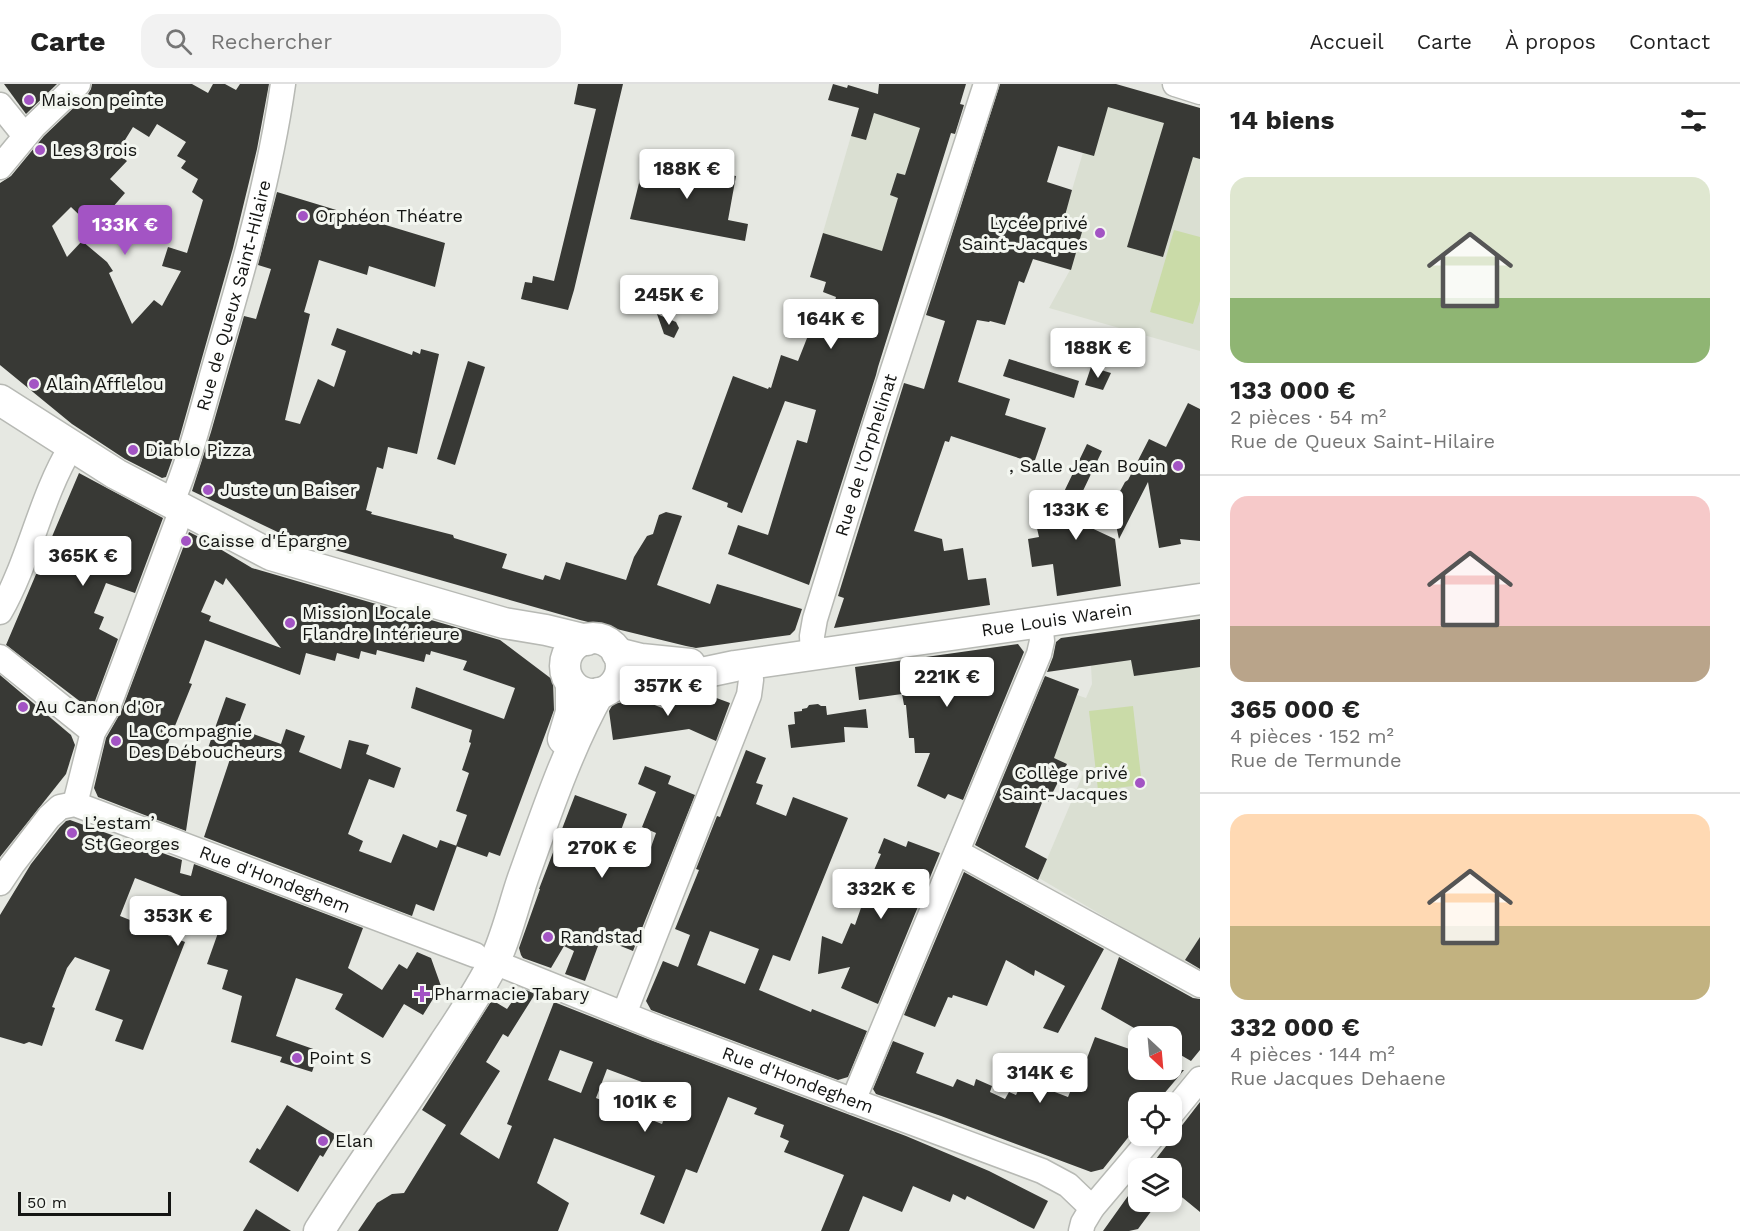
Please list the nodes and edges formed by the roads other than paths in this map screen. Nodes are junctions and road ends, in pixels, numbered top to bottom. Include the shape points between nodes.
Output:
1 (78, 84) edge
2 (283, 84) edge
3 (986, 84) edge
4 (1175, 84) edge
5 (1200, 92) edge
6 (0, 105) edge
7 (25, 136) junction
8 (0, 168) edge
9 (0, 400) edge
10 (71, 447) junction
11 (176, 507) junction
12 (1200, 599) edge
13 (0, 612) edge
14 (1040, 622) junction
15 (504, 623) junction
16 (587, 639) junction
17 (617, 653) junction
18 (813, 656) junction
19 (0, 657) edge
20 (743, 665) junction
21 (568, 676) junction
22 (605, 690) junction
23 (93, 732) junction
24 (75, 804) junction
25 (957, 852) junction
26 (4, 869) edge
27 (484, 958) junction
28 (1200, 985) edge
29 (624, 1014) junction
30 (1200, 1079) edge
31 (853, 1101) junction
32 (1182, 1101) edge
33 (1145, 1146) edge
34 (1092, 1208) junction
35 (319, 1231) edge
36 (1081, 1231) edge

1 - 7 street
2 - 11 street, Rue de Queux Saint-Hilaire via 269,167
3 - 18 street, Rue de l'Orphelinat via 815,619
4 - 5 street
6 - 7 street
7 - 8 street
9 - 10 main road
10 - 11 main road
10 - 13 street
11 - 15 main road via 282,559
11 - 23 street, Rue de Queux Saint-Hilaire via 108,707
12 - 14 main road, Rue Louis Warein
14 - 18 main road, Rue Louis Warein
14 - 25 street via 1039,654
15 - 16 main road
15 - 21 main road via 535,641
16 - 17 main road via 604,641
16 - 21 main road via 568,655
17 - 20 main road, Rue Louis Warein via 660,661
17 - 22 main road via 620,671 616,681
18 - 20 main road, Rue Louis Warein
19 - 23 street
20 - 22 main road, Rue Louis Warein via 625,683
20 - 29 street via 752,680 749,695
21 - 22 main road via 584,692
21 - 27 main road via 570,712 563,738 500,901
22 - 27 main road via 587,716 560,782 503,942
23 - 24 street, Rue de Queux Saint-Hilaire
24 - 26 street via 54,811
24 - 27 street, Rue d'Hondeghem
25 - 28 street
25 - 31 street
27 - 29 street, Rue d'Hondeghem
27 - 35 main road via 456,990 400,1083 356,1172
29 - 31 street, Rue d'Hondeghem
30 - 32 street
31 - 34 street, Rue d'Hondeghem via 1053,1176
33 - 34 street
34 - 36 street

